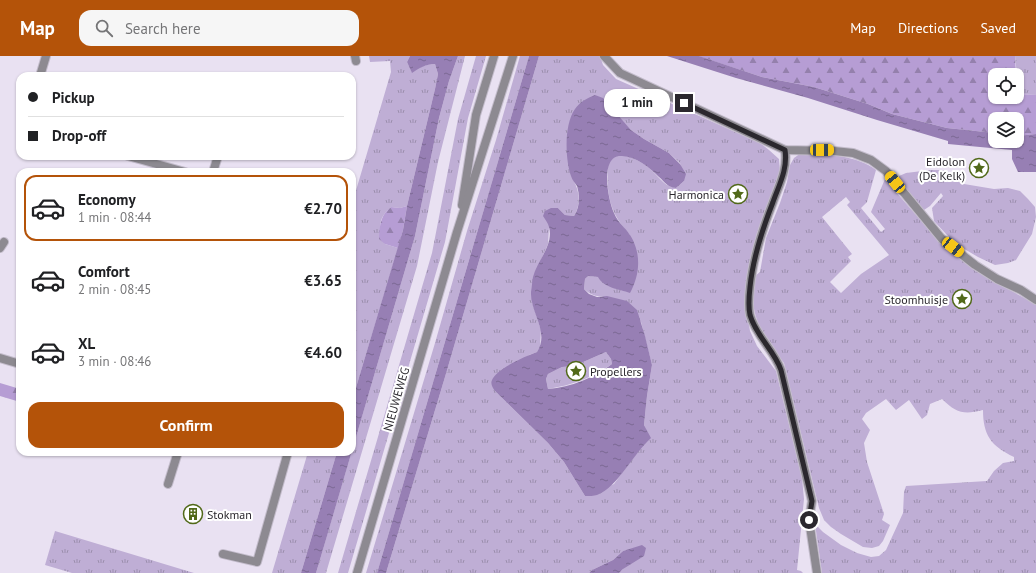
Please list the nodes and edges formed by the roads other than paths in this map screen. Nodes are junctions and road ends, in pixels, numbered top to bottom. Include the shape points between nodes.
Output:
1 (46, 56) edge
2 (494, 56) edge
3 (513, 56) edge
4 (604, 56) edge
5 (41, 72) edge
6 (785, 150) junction
7 (142, 160) edge
8 (171, 168) edge
9 (457, 232) junction
10 (1036, 300) edge
11 (0, 358) edge
12 (16, 363) edge
13 (177, 456) edge
14 (287, 456) edge
15 (168, 484) dead end
16 (223, 554) dead end
17 (357, 573) edge
18 (817, 573) edge

1 - 5 street
2 - 9 street, NIEUWEWEG via 476,115
3 - 9 street, NIEUWEWEG
4 - 6 street via 620,73
6 - 10 street via 834,150 871,160 886,171 942,239 997,279
6 - 18 street via 785,171 762,229 752,266 750,313 754,327 781,370 812,501 809,520
7 - 8 street
9 - 17 street, NIEUWEWEG
11 - 12 street
13 - 15 street
14 - 16 street via 257,562

